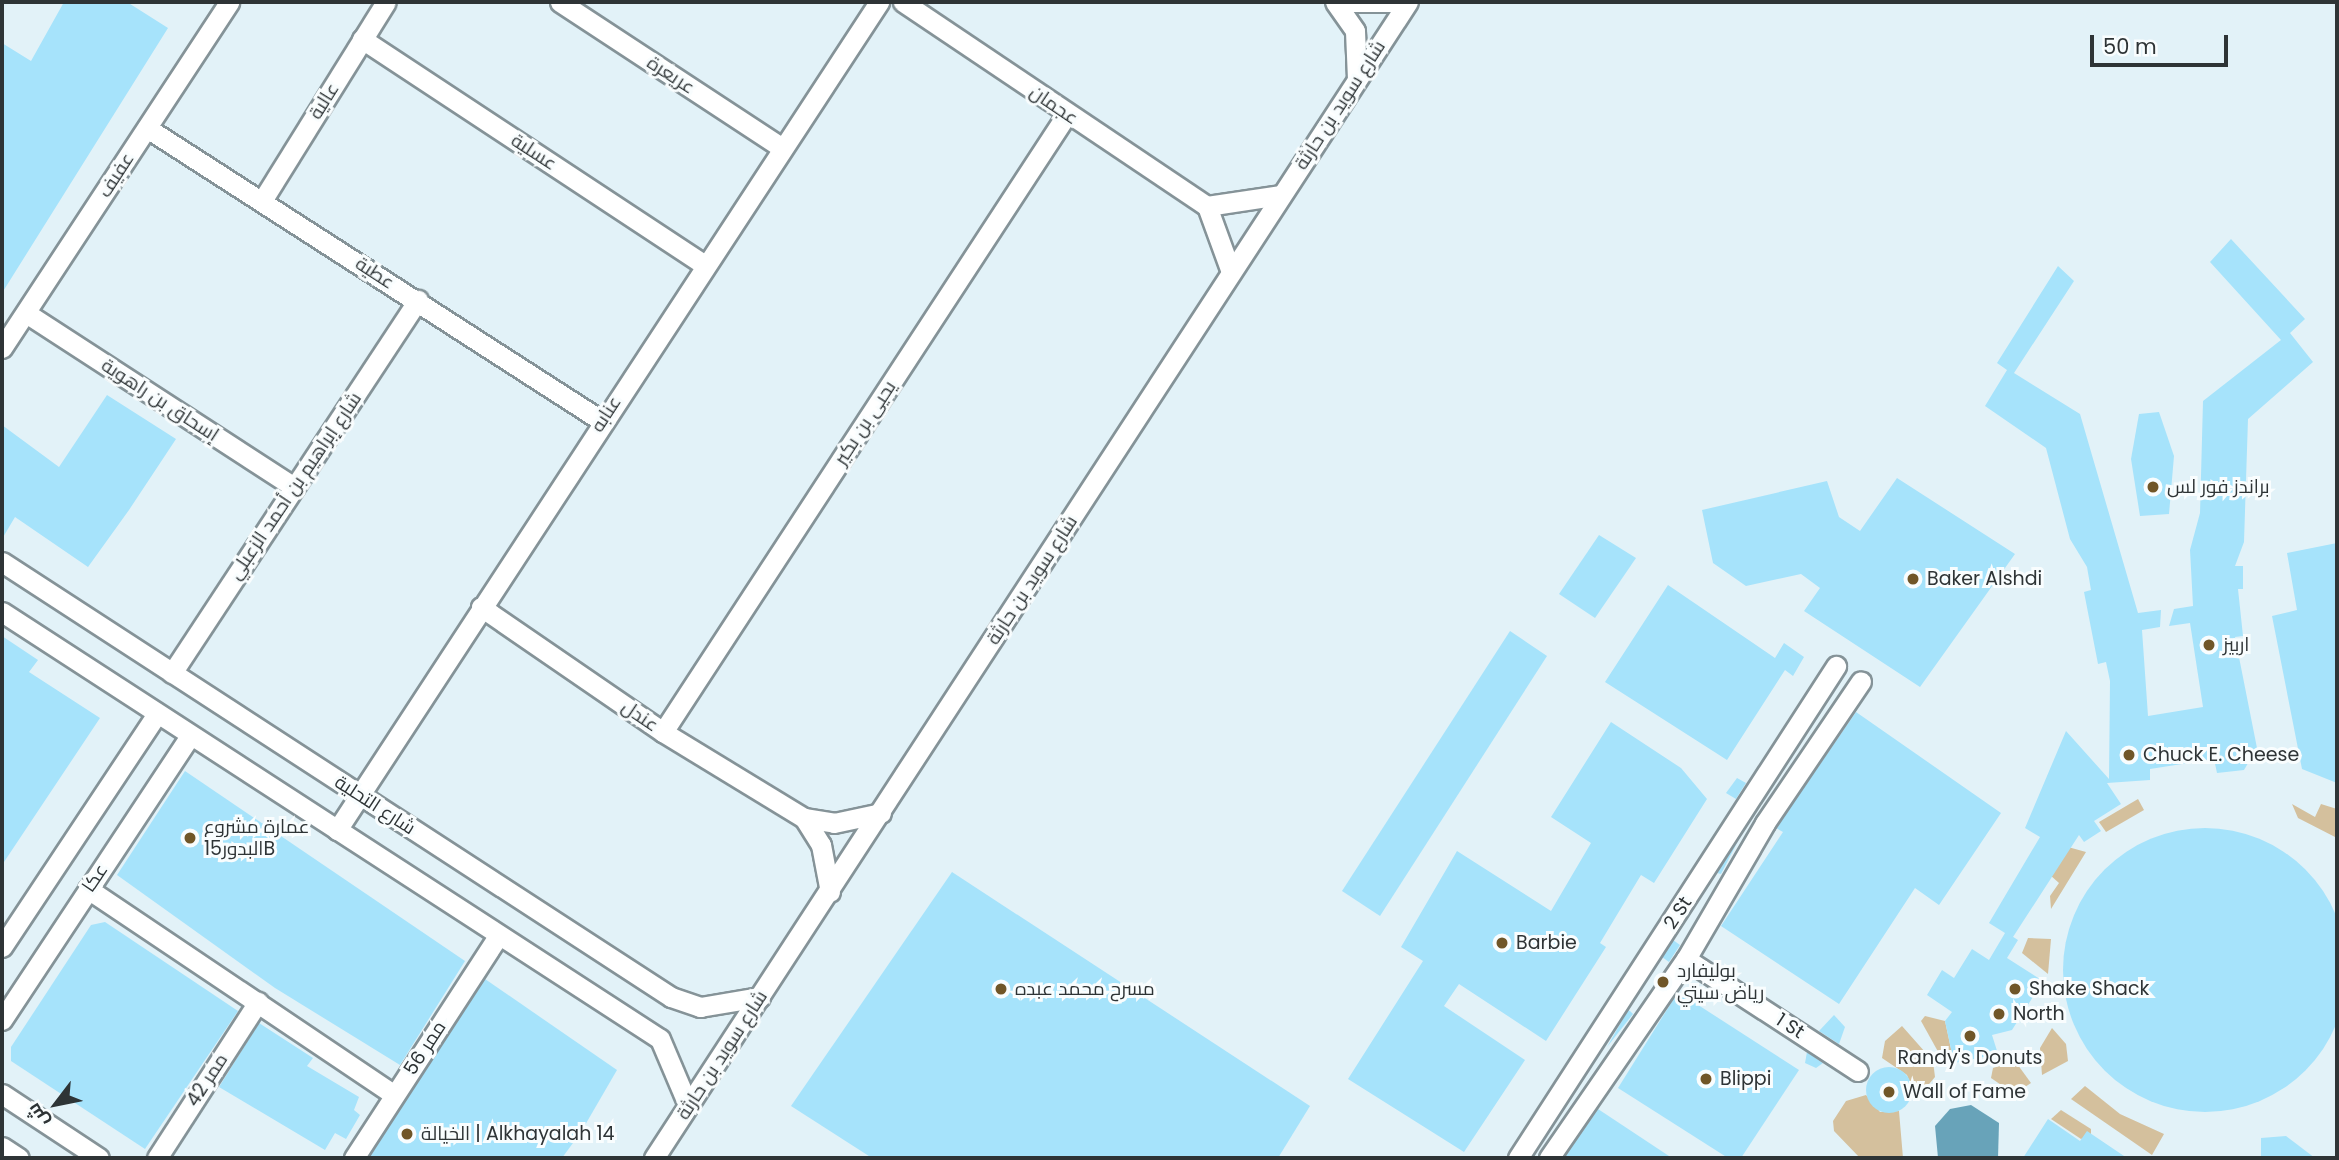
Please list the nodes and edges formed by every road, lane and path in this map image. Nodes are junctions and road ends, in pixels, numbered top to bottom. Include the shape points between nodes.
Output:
1 (229, 2) edge
2 (386, 2) edge
3 (560, 2) edge
4 (879, 2) edge
5 (902, 2) edge
6 (1337, 2) edge
7 (1407, 2) edge
8 (362, 39) junction
9 (1357, 79) junction
10 (1067, 114) junction
11 (147, 128) junction
12 (782, 148) junction
13 (1281, 195) junction
14 (262, 201) junction
15 (1206, 206) junction
16 (705, 265) junction
17 (1231, 272) junction
18 (418, 300) junction
19 (26, 313) junction
20 (2, 348) edge
21 (602, 421) junction
22 (294, 487) junction
23 (2, 562) edge
24 (481, 607) junction
25 (2, 612) edge
26 (1836, 666) dead end
27 (172, 673) junction
28 (1861, 681) dead end
29 (156, 715) junction
30 (663, 732) junction
31 (189, 737) junction
32 (359, 795) junction
33 (1750, 801) junction
34 (881, 813) junction
35 (1771, 814) junction
36 (804, 818) junction
37 (337, 830) junction
38 (88, 889) junction
39 (830, 892) junction
40 (1681, 908) junction
41 (1707, 923) junction
42 (497, 938) junction
43 (2, 947) edge
44 (1686, 959) junction
45 (1636, 972) junction
46 (1663, 991) junction
47 (760, 997) junction
48 (258, 1002) junction
49 (2, 1020) edge
50 (1858, 1071) dead end
51 (1565, 1087) junction
52 (2, 1094) edge
53 (394, 1095) junction
54 (1587, 1100) junction
55 (688, 1105) junction
56 (2, 1147) edge
57 (19, 1158) edge
58 (99, 1158) edge
59 (157, 1158) edge
60 (354, 1158) edge
61 (654, 1158) edge
62 (1518, 1158) edge
63 (1549, 1158) edge

1 - 11 street, عفيف
2 - 8 street, عالية
3 - 12 street, عريعرة
4 - 12 street, عنابه
5 - 10 street, عجمان
6 - 7 street
6 - 9 street via 1355,31
7 - 9 street, شارع سويد بن حارثة
8 - 14 street, عالية
8 - 16 street, عسلية
9 - 13 street, شارع سويد بن حارثة
10 - 15 street, عجمان
10 - 30 street, يحيى بن بكير
11 - 14 street, عطية
11 - 19 street, عفيف
12 - 16 street, عنابه
13 - 15 street
13 - 17 street, شارع سويد بن حارثة
14 - 18 street, عطية
15 - 17 street
16 - 21 street, عنابه
17 - 34 street, شارع سويد بن حارثة
18 - 21 street, عطية
18 - 22 street, شارع إبراهيم بن أحمد الزعبلي
19 - 20 street, عفيف
19 - 22 street, إسحاق بن راهوية
21 - 24 street, عنابه
22 - 27 street, شارع إبراهيم بن أحمد الزعبلي
23 - 27 street, شارع التحلية
24 - 30 street, عندل
24 - 32 street, عنابه
25 - 29 street
26 - 33 street, 2 St
27 - 32 street, شارع التحلية
28 - 35 street, 2 St
29 - 31 street
29 - 43 street, عكا
30 - 36 street, عندل
31 - 37 street
31 - 38 street, عكا
32 - 37 street, عنابه
32 - 47 street, شارع التحلية via 671,997 700,1007
33 - 35 street
33 - 40 street, 2 St
34 - 36 street, عندل via 834,823
34 - 39 street, شارع سويد بن حارثة
35 - 41 street, 2 St
36 - 39 street, عندل via 821,845
37 - 42 street
38 - 48 street
38 - 49 street, عكا
39 - 47 street, شارع سويد بن حارثة
40 - 41 street
40 - 45 street, 2 St
41 - 44 street, 2 St
42 - 53 street, ممر 56
42 - 55 street via 660,1039
44 - 46 street, 2 St
44 - 50 street, 1 St
45 - 46 street
45 - 51 street, 2 St
46 - 54 street, 2 St
47 - 55 street, شارع سويد بن حارثة
48 - 53 street
48 - 59 street, ممر 42
51 - 54 street
51 - 62 street, 2 St
52 - 58 street
53 - 60 street, ممر 56
54 - 63 street, 2 St
55 - 61 street, شارع سويد بن حارثة
56 - 57 street

